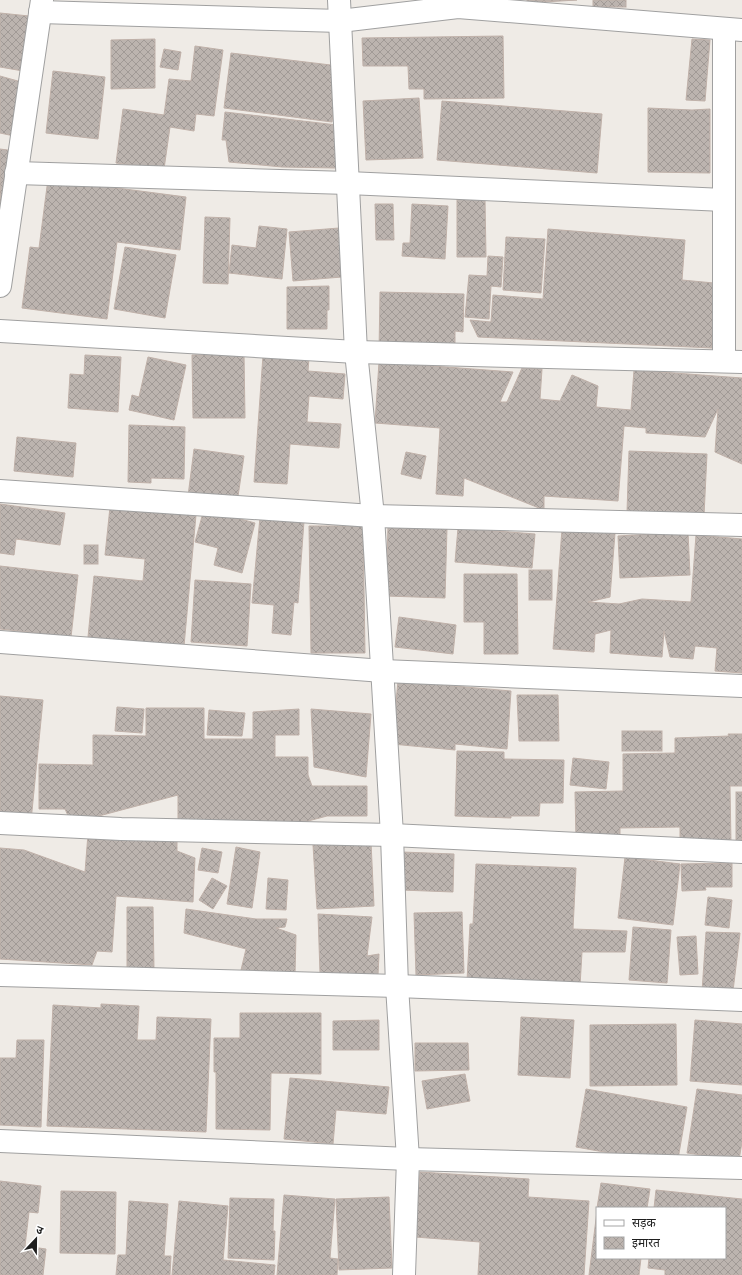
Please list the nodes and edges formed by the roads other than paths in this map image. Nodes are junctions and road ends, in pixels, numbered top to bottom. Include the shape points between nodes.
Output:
1 (41, 6) edge
2 (340, 10) edge
3 (733, 30) edge
4 (16, 173) junction
5 (348, 183) junction
6 (724, 200) junction
7 (3, 243) edge
8 (0, 286) edge
9 (0, 331) edge
10 (356, 352) junction
11 (733, 361) edge
12 (0, 491) edge
13 (373, 516) junction
14 (742, 525) edge
15 (0, 642) edge
16 (383, 671) junction
17 (742, 686) edge
18 (0, 823) edge
19 (392, 835) junction
20 (742, 852) edge
21 (0, 975) edge
22 (396, 986) junction
23 (742, 1000) edge
24 (0, 1141) edge
25 (408, 1159) junction
26 (742, 1168) edge
27 (404, 1275) edge

1 - 2 street
1 - 4 street
2 - 3 street via 458,7
2 - 5 street
3 - 6 street
4 - 5 street
4 - 7 street
5 - 6 street
5 - 10 street
6 - 11 street
7 - 8 street
9 - 10 street
10 - 11 street
10 - 13 street
12 - 13 street
13 - 14 street
13 - 16 street
15 - 16 street
16 - 17 street
16 - 19 street
18 - 19 street via 121,829
19 - 20 street
19 - 22 street
21 - 22 street
22 - 23 street
22 - 25 street
24 - 25 street
25 - 26 street
25 - 27 street

